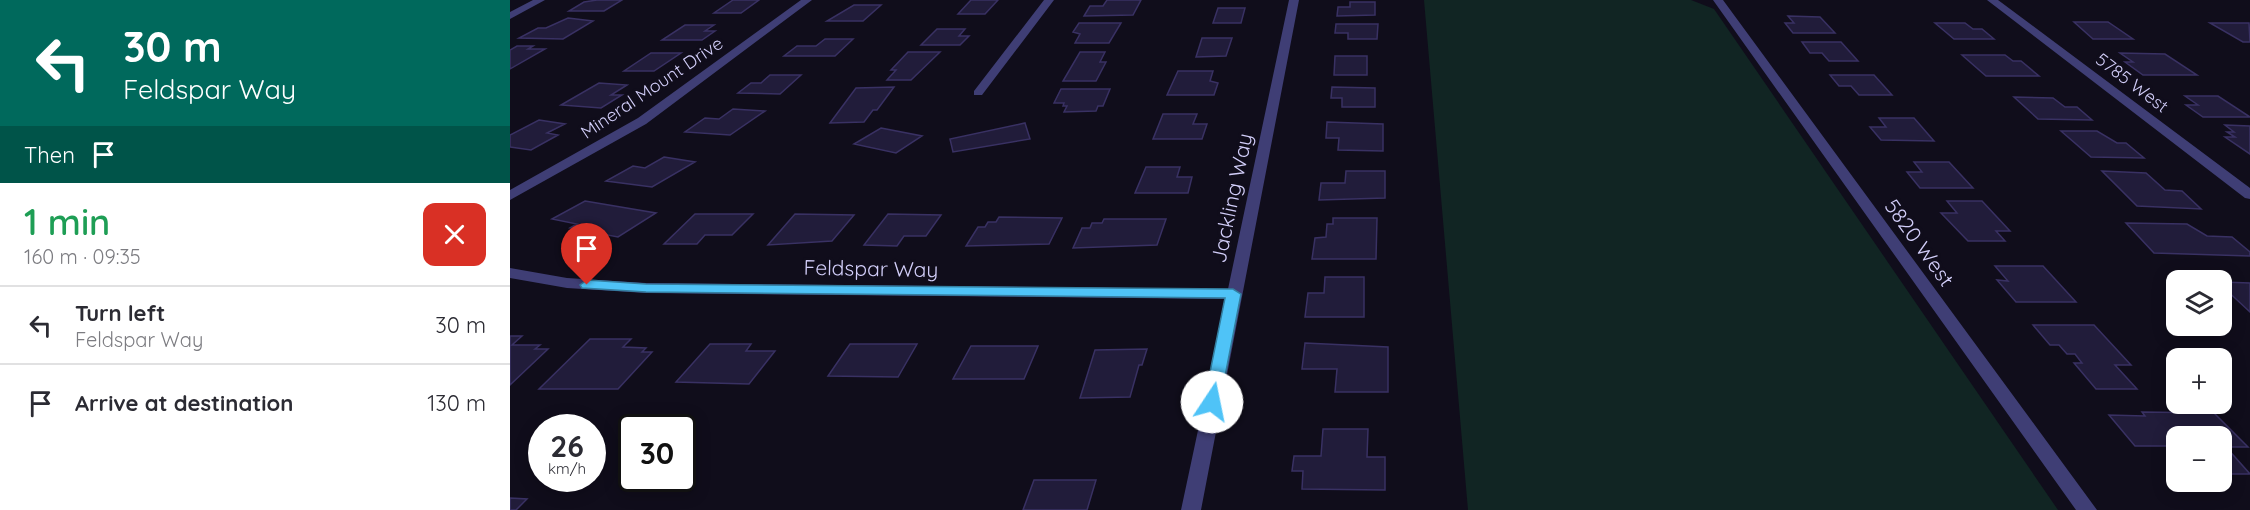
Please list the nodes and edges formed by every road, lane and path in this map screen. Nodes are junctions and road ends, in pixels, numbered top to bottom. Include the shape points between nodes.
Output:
1 (540, 0) edge
2 (807, 0) edge
3 (1049, 0) edge
4 (1294, 0) edge
5 (1718, 0) edge
6 (1992, 0) edge
7 (510, 16) edge
8 (978, 93) dead end
9 (2250, 195) edge
10 (510, 196) edge
11 (510, 273) edge
12 (1233, 294) junction
13 (1191, 510) edge
14 (2087, 510) edge

1 - 7 street
2 - 10 street, Mineral Mount Drive via 642,121
3 - 8 street
4 - 12 street, Jackling Way
5 - 14 street, 5820 West
6 - 9 street, 5785 West
11 - 12 street, Feldspar Way via 567,283 646,288
12 - 13 street, Jackling Way

